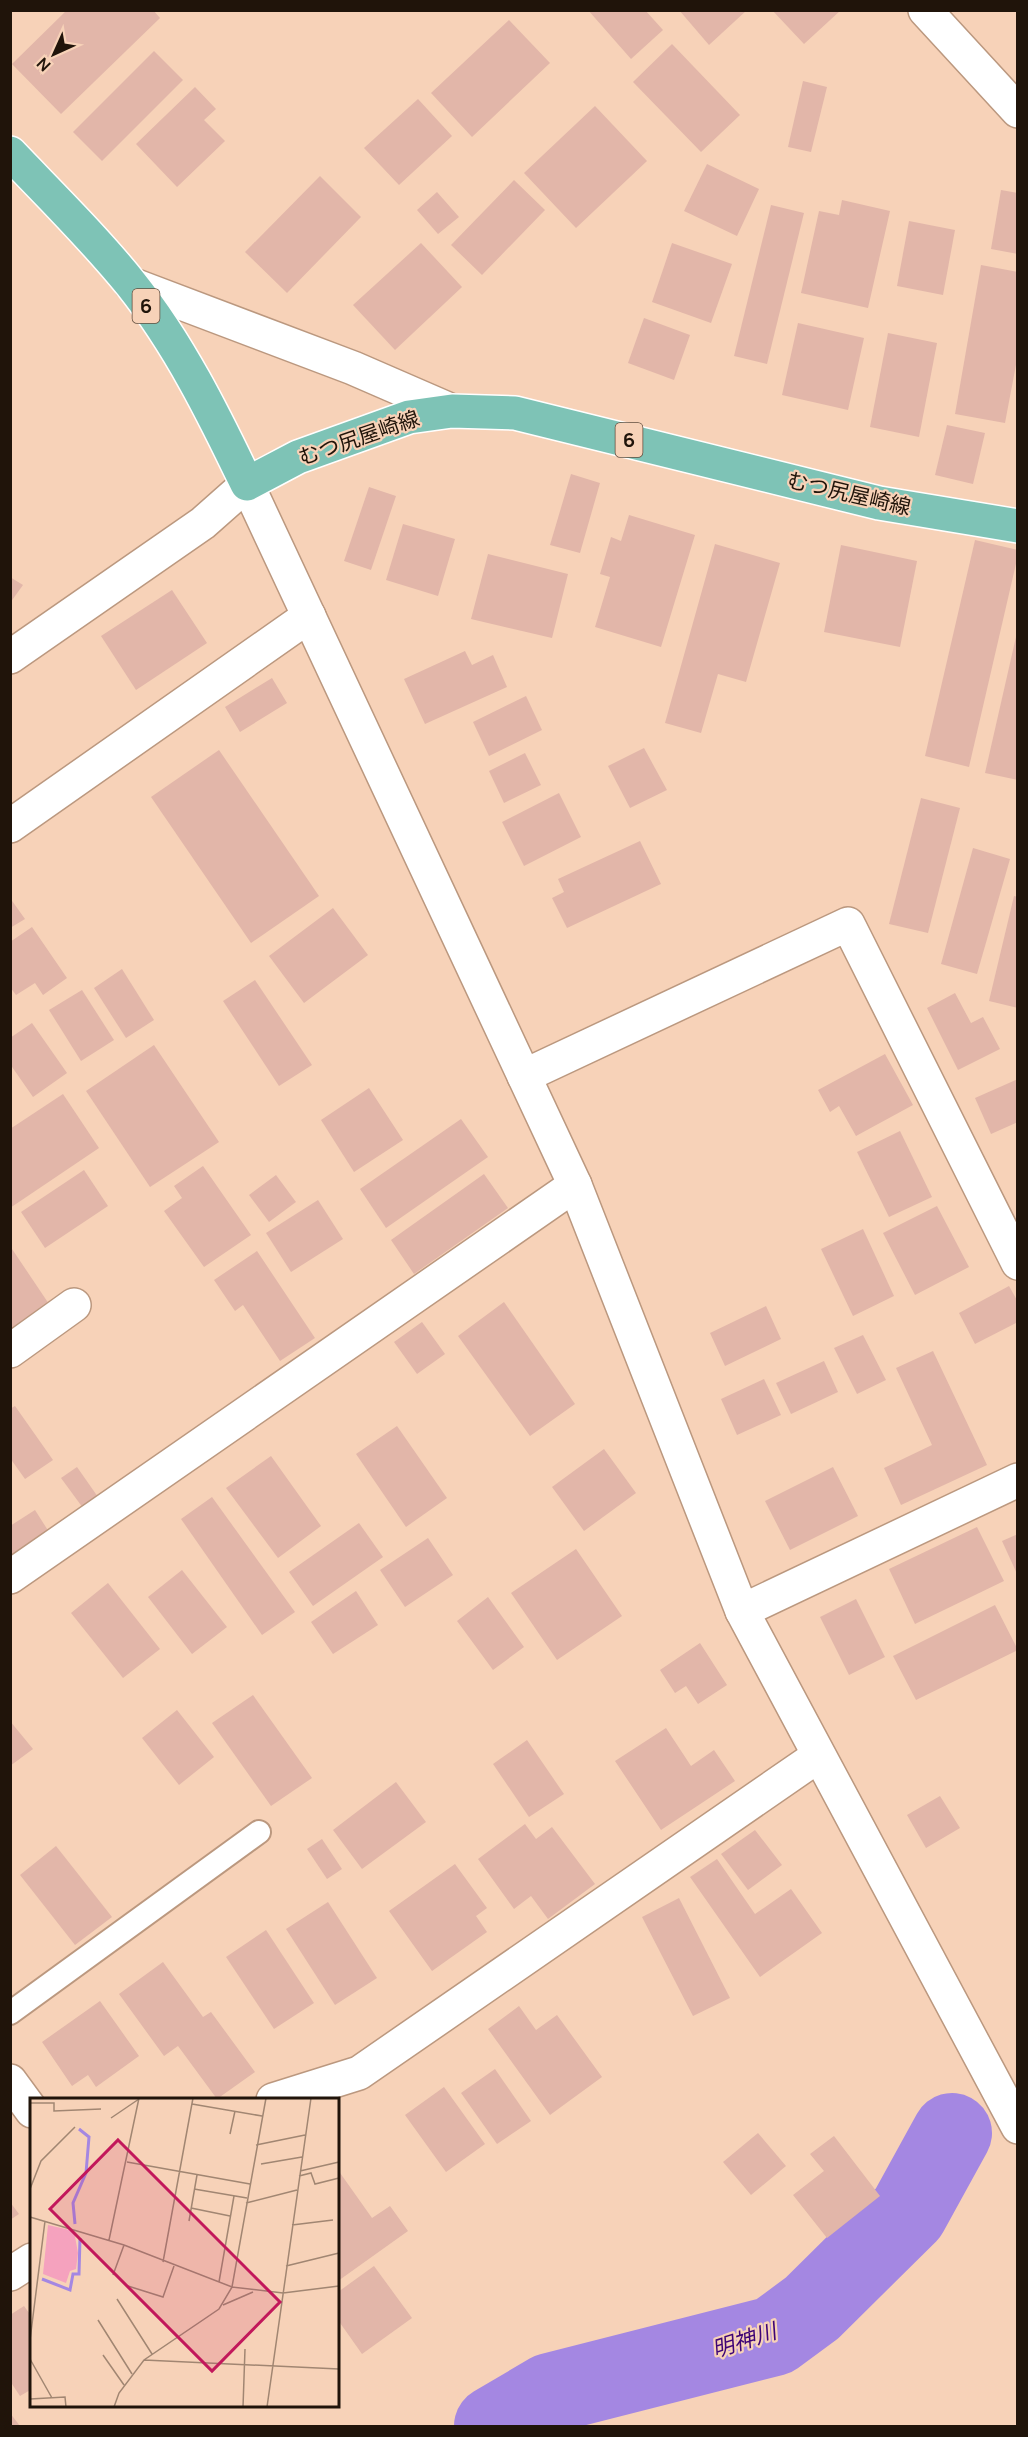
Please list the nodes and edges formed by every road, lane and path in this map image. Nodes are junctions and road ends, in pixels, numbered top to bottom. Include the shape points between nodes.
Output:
1 (925, 10) edge
2 (1017, 111) edge
3 (10, 153) edge
4 (131, 284) junction
5 (452, 411) junction
6 (247, 484) junction
7 (1017, 526) edge
8 (309, 616) junction
9 (10, 657) edge
10 (10, 826) edge
11 (524, 1076) junction
12 (574, 1185) junction
13 (1017, 1263) edge
14 (74, 1305) dead end
15 (10, 1351) edge
16 (1017, 1480) edge
17 (10, 1577) edge
18 (742, 1611) junction
19 (818, 1756) junction
20 (259, 1832) dead end
21 (10, 2013) edge
22 (10, 2081) edge
23 (279, 2098) edge
24 (30, 2108) edge
25 (1017, 2127) edge
26 (30, 2261) edge
27 (10, 2274) edge

1 - 2 street
3 - 4 main road, 6
4 - 5 street via 353,368
4 - 6 main road, 6 via 173,344
5 - 6 main road, むつ尻屋崎線 / 6 via 409,417 358,435 298,457
5 - 7 main road, むつ尻屋崎線 / 6 via 515,413 879,503
6 - 8 street
6 - 9 street via 203,523
8 - 10 street
8 - 11 street
11 - 12 street
11 - 13 street via 848,924
12 - 17 street
12 - 18 street
14 - 15 street
16 - 18 street
18 - 19 street
19 - 23 street via 359,2073
19 - 25 street
20 - 21 lane
22 - 24 street
26 - 27 street

